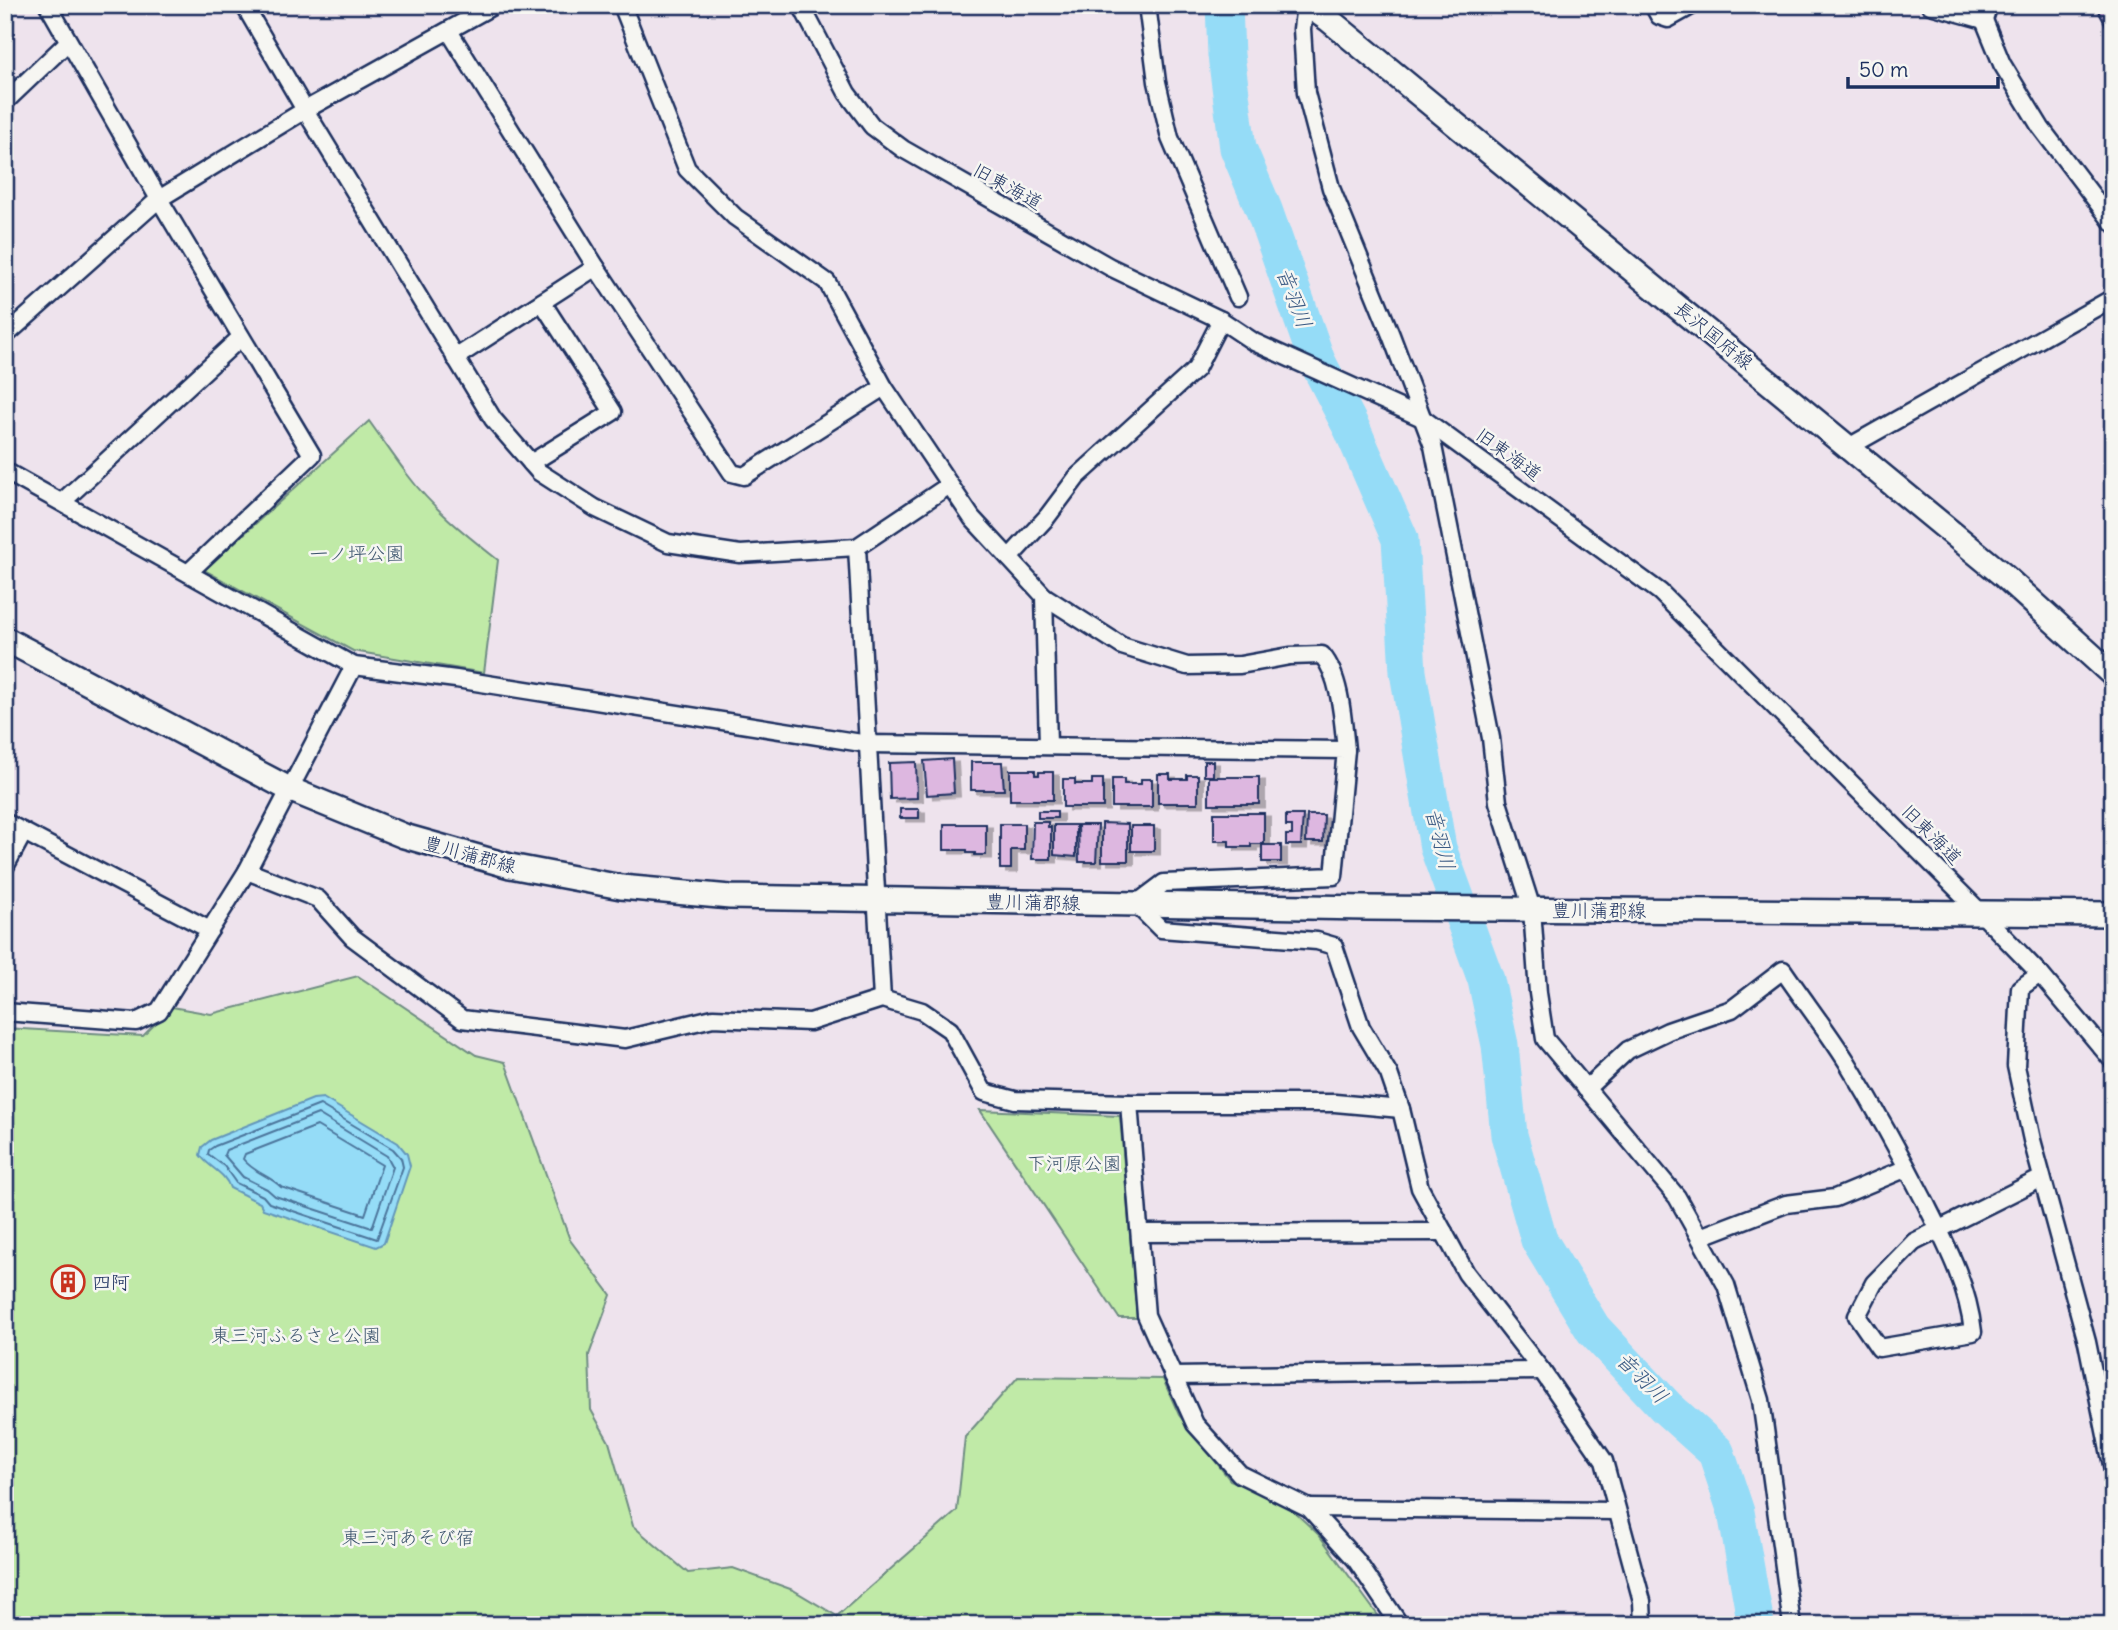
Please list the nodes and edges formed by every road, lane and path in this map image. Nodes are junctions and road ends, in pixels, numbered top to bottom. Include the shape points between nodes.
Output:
1 (48, 5) edge
2 (244, 5) edge
3 (494, 5) edge
4 (622, 5) edge
5 (802, 5) edge
6 (1147, 5) edge
7 (1306, 5) edge
8 (1653, 5) edge
9 (1693, 5) edge
10 (1930, 5) edge
11 (1987, 12) edge
12 (449, 31) junction
13 (68, 42) junction
14 (5, 102) edge
15 (305, 110) junction
16 (159, 199) junction
17 (2113, 223) edge
18 (596, 267) junction
19 (1238, 297) dead end
20 (2113, 298) edge
21 (542, 303) junction
22 (1221, 320) junction
23 (5, 336) edge
24 (240, 338) junction
25 (456, 358) junction
26 (884, 387) junction
27 (1422, 418) junction
28 (1847, 448) junction
29 (531, 463) junction
30 (5, 471) edge
31 (948, 485) junction
32 (62, 502) junction
33 (857, 547) junction
34 (1009, 558) junction
35 (188, 573) junction
36 (1044, 596) junction
37 (5, 639) edge
38 (354, 666) junction
39 (2113, 675) edge
40 (868, 744) junction
41 (1048, 745) junction
42 (1346, 750) junction
43 (289, 789) junction
44 (5, 822) edge
45 (24, 832) junction
46 (5, 867) edge
47 (247, 871) junction
48 (877, 900) junction
49 (1136, 904) junction
50 (1525, 909) junction
51 (1980, 912) junction
52 (2113, 914) edge
53 (210, 930) junction
54 (2040, 974) junction
55 (882, 999) junction
56 (5, 1012) edge
57 (2113, 1061) edge
58 (1586, 1089) junction
59 (1129, 1103) junction
60 (1401, 1109) junction
61 (1907, 1168) junction
62 (2042, 1178) junction
63 (1939, 1230) junction
64 (1444, 1232) junction
65 (1141, 1233) junction
66 (1700, 1237) junction
67 (1542, 1371) junction
68 (1173, 1376) junction
69 (2113, 1471) edge
70 (1309, 1508) junction
71 (1616, 1511) junction
72 (1399, 1625) edge
73 (1643, 1625) edge
74 (1793, 1625) edge

1 - 13 street
2 - 15 street
3 - 12 street
4 - 26 street via 687,169 735,217 827,282
5 - 22 street, 旧東海道 via 847,93 873,125 903,149 1110,267
6 - 19 street via 1170,138
7 - 27 street via 1306,93 1331,188
7 - 28 main road, 長沢国府線
8 - 9 street via 1659,16 1668,19
10 - 11 street
11 - 17 street via 2002,64 2040,128
12 - 15 street
12 - 18 street
13 - 14 street
13 - 16 street
15 - 16 street
15 - 25 street
16 - 23 street
16 - 24 street
18 - 21 street
18 - 26 street via 732,473 744,476
20 - 28 street
21 - 25 street
21 - 29 street via 613,412
22 - 27 street, 旧東海道 via 1254,342
22 - 34 street via 1196,369 1077,477
24 - 32 street
24 - 35 street via 312,455
25 - 29 street via 493,419
26 - 31 street
27 - 50 street via 1433,446 1489,724 1498,802
27 - 51 street, 旧東海道 via 1660,592
28 - 39 main road, 長沢国府線 via 2003,575
29 - 33 street via 595,508 668,543 740,554
30 - 32 street
31 - 33 street
31 - 34 street
32 - 35 street
33 - 40 street
34 - 36 street
35 - 38 street
36 - 41 street
36 - 42 street via 1122,646 1187,666 1322,655 1330,665 1341,707
37 - 43 main road, 豊川蒲郡線
38 - 40 street
38 - 43 street
40 - 41 street
40 - 48 street
41 - 42 street
42 - 49 street via 1334,876 1164,883
43 - 47 street
43 - 48 main road, 豊川蒲郡線 via 404,836 510,866 621,887 730,897
44 - 45 street
45 - 46 street
45 - 53 street
47 - 53 street
47 - 55 street via 318,899 352,937 462,1019 625,1039 713,1018 810,1023
48 - 49 main road, 豊川蒲郡線
48 - 55 street
49 - 50 main road, 豊川蒲郡線
49 - 60 street via 1161,929 1334,946 1361,1027 1389,1074
50 - 51 main road, 豊川蒲郡線
50 - 58 street via 1545,1039
51 - 52 main road, 豊川蒲郡線
51 - 54 street, 旧東海道
53 - 56 street via 159,1011 136,1022
54 - 57 street, 旧東海道
54 - 62 street via 2020,988 2016,1066
55 - 59 street via 922,1011 950,1030 984,1091 1014,1100
58 - 61 street via 1628,1050 1732,1009 1783,970 1846,1060
58 - 66 street via 1678,1197
59 - 60 street via 1335,1102
59 - 65 street
60 - 64 street via 1420,1188
61 - 63 street
61 - 66 street via 1835,1198 1786,1205
62 - 63 street
62 - 69 street via 2087,1342
63 - 63 street via 1914,1242 1874,1283 1857,1316 1880,1348 1973,1332 1951,1251
64 - 65 street
64 - 67 street via 1466,1273
65 - 68 street via 1146,1315
66 - 74 street via 1726,1284 1761,1400
67 - 68 street
67 - 71 street via 1604,1461
68 - 70 street via 1195,1424 1240,1474
70 - 71 street
70 - 72 street via 1356,1560
71 - 73 street via 1642,1601

